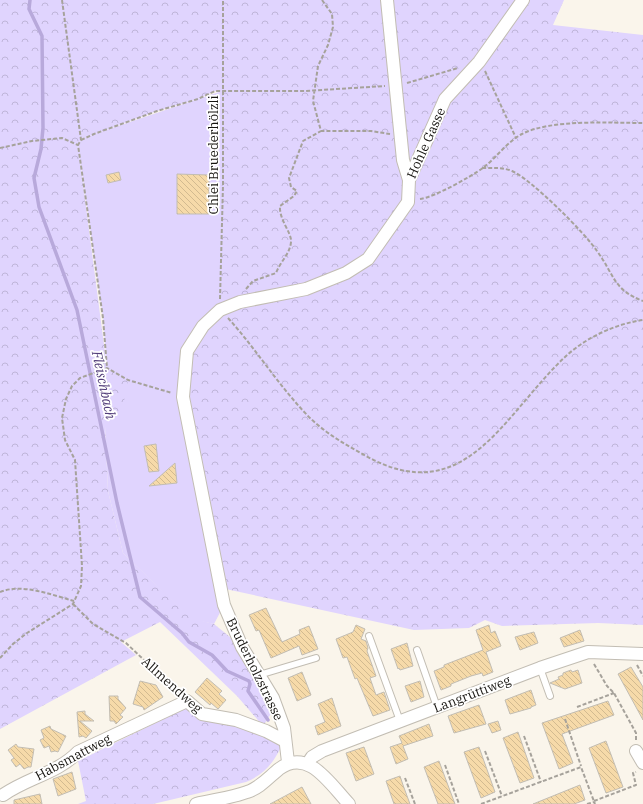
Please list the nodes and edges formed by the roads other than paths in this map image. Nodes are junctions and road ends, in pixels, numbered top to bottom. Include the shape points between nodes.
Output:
1 (387, 0) edge
2 (523, 0) edge
3 (409, 180) junction
4 (183, 396) joint
5 (369, 636) dead end
6 (417, 650) dead end
7 (643, 654) edge
8 (316, 658) dead end
9 (540, 668) junction
10 (259, 676) junction
11 (550, 696) dead end
12 (187, 701) joint
13 (437, 707) junction
14 (400, 721) junction
15 (285, 741) junction
16 (636, 751) road end
17 (288, 762) junction
18 (308, 763) junction
19 (641, 767) edge
20 (3, 797) edge
21 (247, 798) edge
22 (196, 804) edge
23 (349, 804) edge

1 - 3 street via 403,160
2 - 3 street, Hohle Gasse via 479,62 445,99
3 - 4 street, Hohle Gasse via 408,202 368,259 346,273 306,290 240,302 220,310 203,326 187,351
4 - 10 street, Bruderholzstrasse via 224,605 242,647
5 - 14 lane
6 - 13 lane
7 - 9 street, Langrüttiweg via 588,652
8 - 10 lane
9 - 11 lane
9 - 13 street, Langrüttiweg
10 - 15 street, Bruderholzstrasse via 273,698 284,728
12 - 15 street, Allmendweg via 202,714 236,720
12 - 20 street, Habsmattweg via 78,752 68,762 13,788
13 - 14 street, Langrüttiweg
14 - 18 street, Langrüttiweg via 322,751
15 - 17 street, Bruderholzstrasse
16 - 19 street
17 - 18 street
17 - 21 street
18 - 23 street
21 - 22 street

